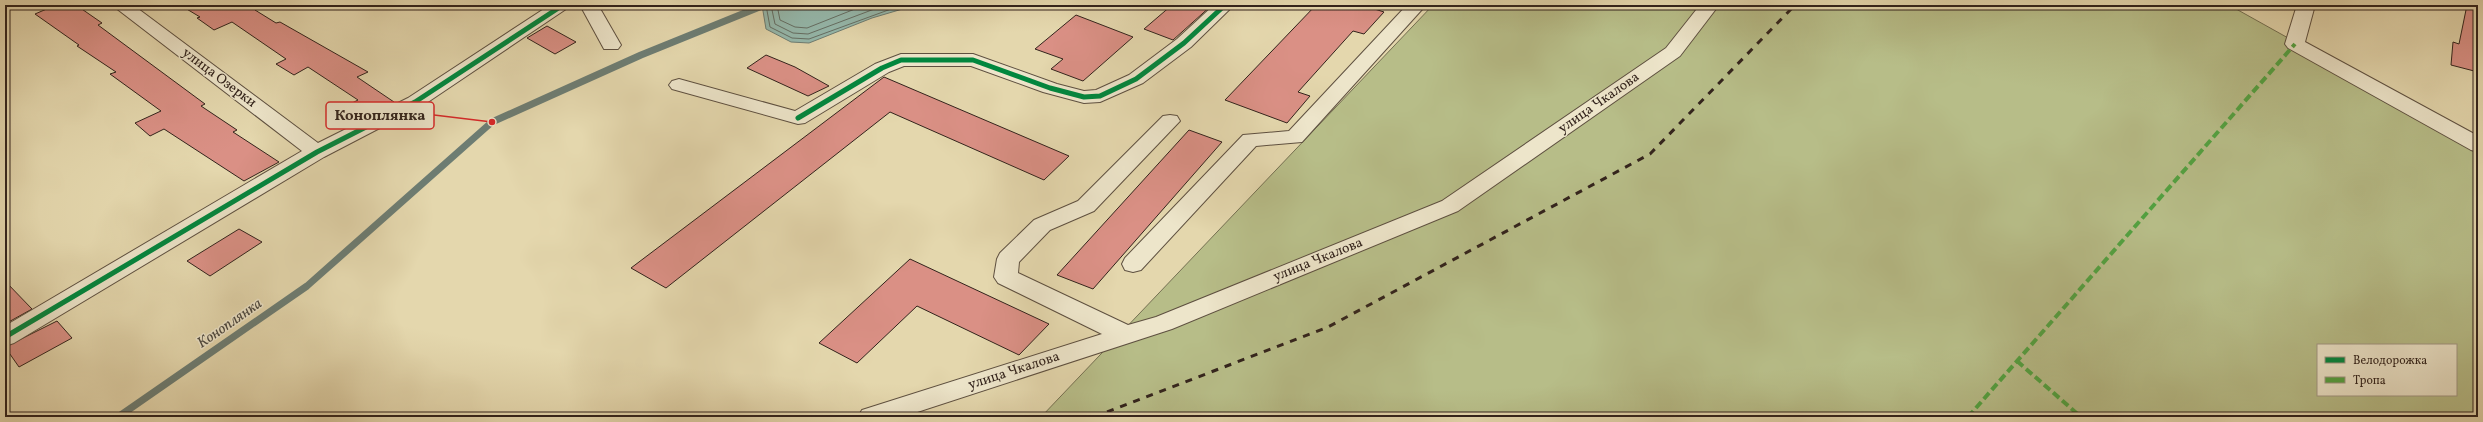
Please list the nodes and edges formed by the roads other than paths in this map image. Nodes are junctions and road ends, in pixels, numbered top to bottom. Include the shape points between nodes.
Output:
1 (121, 5) edge
2 (563, 5) edge
3 (589, 5) edge
4 (1225, 5) edge
5 (1417, 5) edge
6 (1710, 5) edge
7 (2306, 5) edge
8 (611, 45) dead end
9 (679, 85) dead end
10 (1170, 121) dead end
11 (2478, 145) edge
12 (317, 152) junction
13 (1133, 264) dead end
14 (1126, 336) junction
15 (5, 337) edge
16 (871, 417) edge

1 - 12 street, улица Озерки
2 - 12 street via 415,102
3 - 8 street
4 - 9 street via 1184,43 1136,79 1100,96 1084,97 1050,88 973,60 901,60 882,68 798,118
5 - 13 street via 1295,137 1250,140
6 - 14 street, улица Чкалова via 1673,52 1450,206 1164,323
7 - 11 street via 2295,44
10 - 14 street via 1086,206 1042,225 1008,260 1006,277
12 - 15 street
14 - 16 street, улица Чкалова

